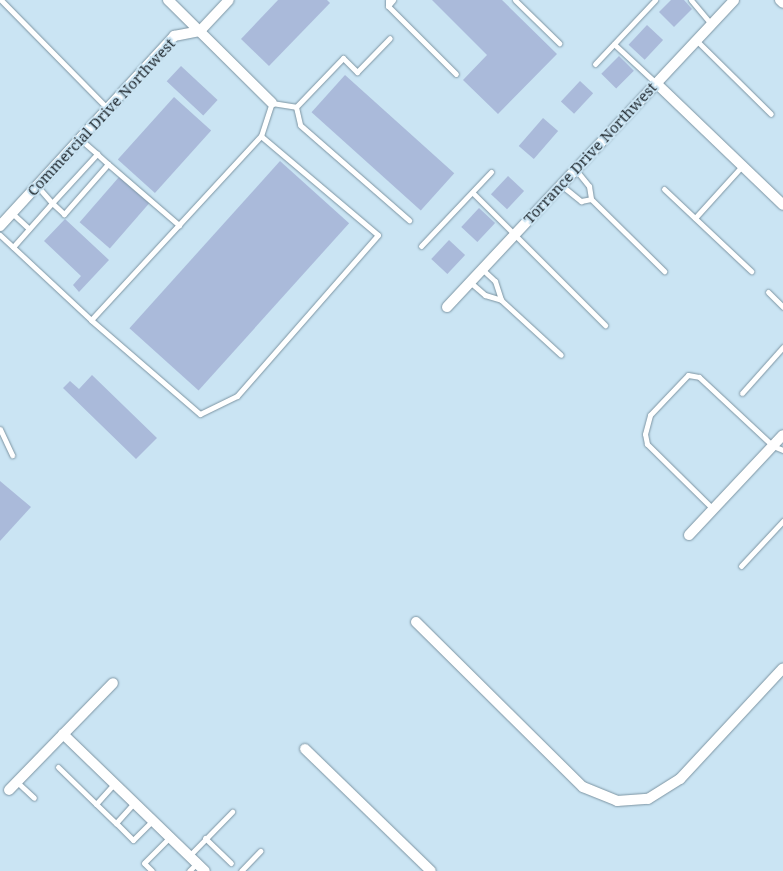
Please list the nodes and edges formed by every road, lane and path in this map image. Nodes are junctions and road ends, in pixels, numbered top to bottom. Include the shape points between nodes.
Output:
1 (1, 0) edge
2 (168, 0) edge
3 (229, 0) edge
4 (393, 0) edge
5 (515, 0) edge
6 (655, 0) edge
7 (691, 0) edge
8 (734, 0) edge
9 (780, 0) edge
10 (388, 3) edge
11 (783, 3) edge
12 (711, 24) junction
13 (200, 31) junction
14 (390, 38) dead end
15 (696, 40) junction
16 (559, 43) dead end
17 (614, 44) junction
18 (595, 64) dead end
19 (456, 74) dead end
20 (656, 83) junction
21 (272, 103) junction
22 (296, 107) junction
23 (108, 109) junction
24 (771, 114) dead end
25 (261, 136) junction
26 (80, 139) junction
27 (97, 154) junction
28 (108, 164) junction
29 (742, 166) junction
30 (575, 169) junction
31 (491, 172) dead end
32 (561, 185) junction
33 (37, 186) junction
34 (664, 188) dead end
35 (473, 193) junction
36 (591, 199) junction
37 (52, 203) junction
38 (783, 205) edge
39 (12, 213) junction
40 (695, 218) junction
41 (409, 220) dead end
42 (179, 225) junction
43 (0, 226) edge
44 (29, 229) junction
45 (0, 235) edge
46 (514, 235) junction
47 (421, 246) dead end
48 (13, 247) junction
49 (482, 269) junction
50 (664, 271) dead end
51 (751, 271) dead end
52 (470, 282) junction
53 (768, 292) dead end
54 (501, 300) junction
55 (447, 307) dead end
56 (783, 307) edge
57 (92, 320) junction
58 (605, 325) dead end
59 (783, 347) edge
60 (562, 355) dead end
61 (742, 393) dead end
62 (0, 429) edge
63 (783, 435) edge
64 (773, 446) junction
65 (783, 450) edge
66 (12, 455) dead end
67 (713, 509) junction
68 (783, 521) edge
69 (689, 535) dead end
70 (741, 566) dead end
71 (416, 622) dead end
72 (783, 668) edge
73 (113, 683) dead end
74 (63, 734) junction
75 (305, 749) dead end
76 (58, 767) dead end
77 (17, 781) junction
78 (115, 784) junction
79 (9, 790) dead end
80 (34, 798) dead end
81 (134, 803) junction
82 (96, 804) junction
83 (232, 812) dead end
84 (153, 820) junction
85 (116, 823) junction
86 (170, 837) junction
87 (205, 838) junction
88 (260, 851) dead end
89 (189, 856) junction
90 (197, 863) junction
91 (231, 863) dead end
92 (152, 871) edge
93 (189, 871) edge
94 (205, 871) edge
95 (241, 871) edge
96 (431, 871) edge

1 - 23 lane
2 - 13 street
3 - 13 street
4 - 10 lane
5 - 16 lane
6 - 17 lane
7 - 12 lane
8 - 12 street, Torrance Drive Northwest
9 - 11 street
10 - 19 lane
12 - 15 street, Torrance Drive Northwest
13 - 21 street
13 - 23 street, Commercial Drive Northwest via 174,36
14 - 22 lane via 357,72 342,58
15 - 20 street, Torrance Drive Northwest
15 - 24 lane
17 - 18 lane
17 - 20 lane
20 - 29 street
20 - 30 street, Torrance Drive Northwest
21 - 22 lane
21 - 25 lane
22 - 41 lane via 300,124
23 - 26 street, Commercial Drive Northwest
25 - 42 lane
25 - 57 lane via 378,236 237,396 200,414
26 - 27 lane
26 - 33 street, Commercial Drive Northwest
27 - 28 lane
27 - 37 lane
28 - 37 lane via 64,214
28 - 42 lane
29 - 38 street
29 - 40 lane
30 - 32 street, Torrance Drive Northwest
30 - 36 lane via 589,186
31 - 35 lane
32 - 36 lane via 581,201
32 - 46 street, Torrance Drive Northwest
33 - 37 lane
33 - 39 street, Commercial Drive Northwest
34 - 40 lane
35 - 46 lane
35 - 47 lane
36 - 50 lane
37 - 44 lane
39 - 43 street, Commercial Drive Northwest
39 - 44 lane
40 - 51 lane
42 - 57 lane
44 - 48 lane
45 - 48 lane
46 - 49 street, Torrance Drive Northwest
46 - 58 lane
48 - 57 lane
49 - 52 street, Torrance Drive Northwest
49 - 54 lane via 495,281
52 - 54 lane via 485,295
52 - 55 street, Torrance Drive Northwest
53 - 56 lane
54 - 60 lane
59 - 61 lane
62 - 66 lane
63 - 64 street
64 - 65 lane
64 - 67 street
64 - 67 lane via 699,377 688,375 681,382 650,415 645,434 647,444
67 - 69 street
68 - 70 lane
71 - 72 street via 583,787 617,801 648,799 680,779
73 - 74 street
74 - 77 street
74 - 78 street
75 - 96 street
76 - 82 lane
77 - 79 street
77 - 80 lane
78 - 81 street
78 - 82 lane
81 - 84 street
81 - 85 lane
82 - 85 lane
83 - 87 lane
84 - 85 lane via 133,840
84 - 86 street
86 - 89 street
86 - 92 lane via 144,863
87 - 89 lane
87 - 91 lane
88 - 95 lane
89 - 90 street
90 - 93 lane
90 - 94 street

